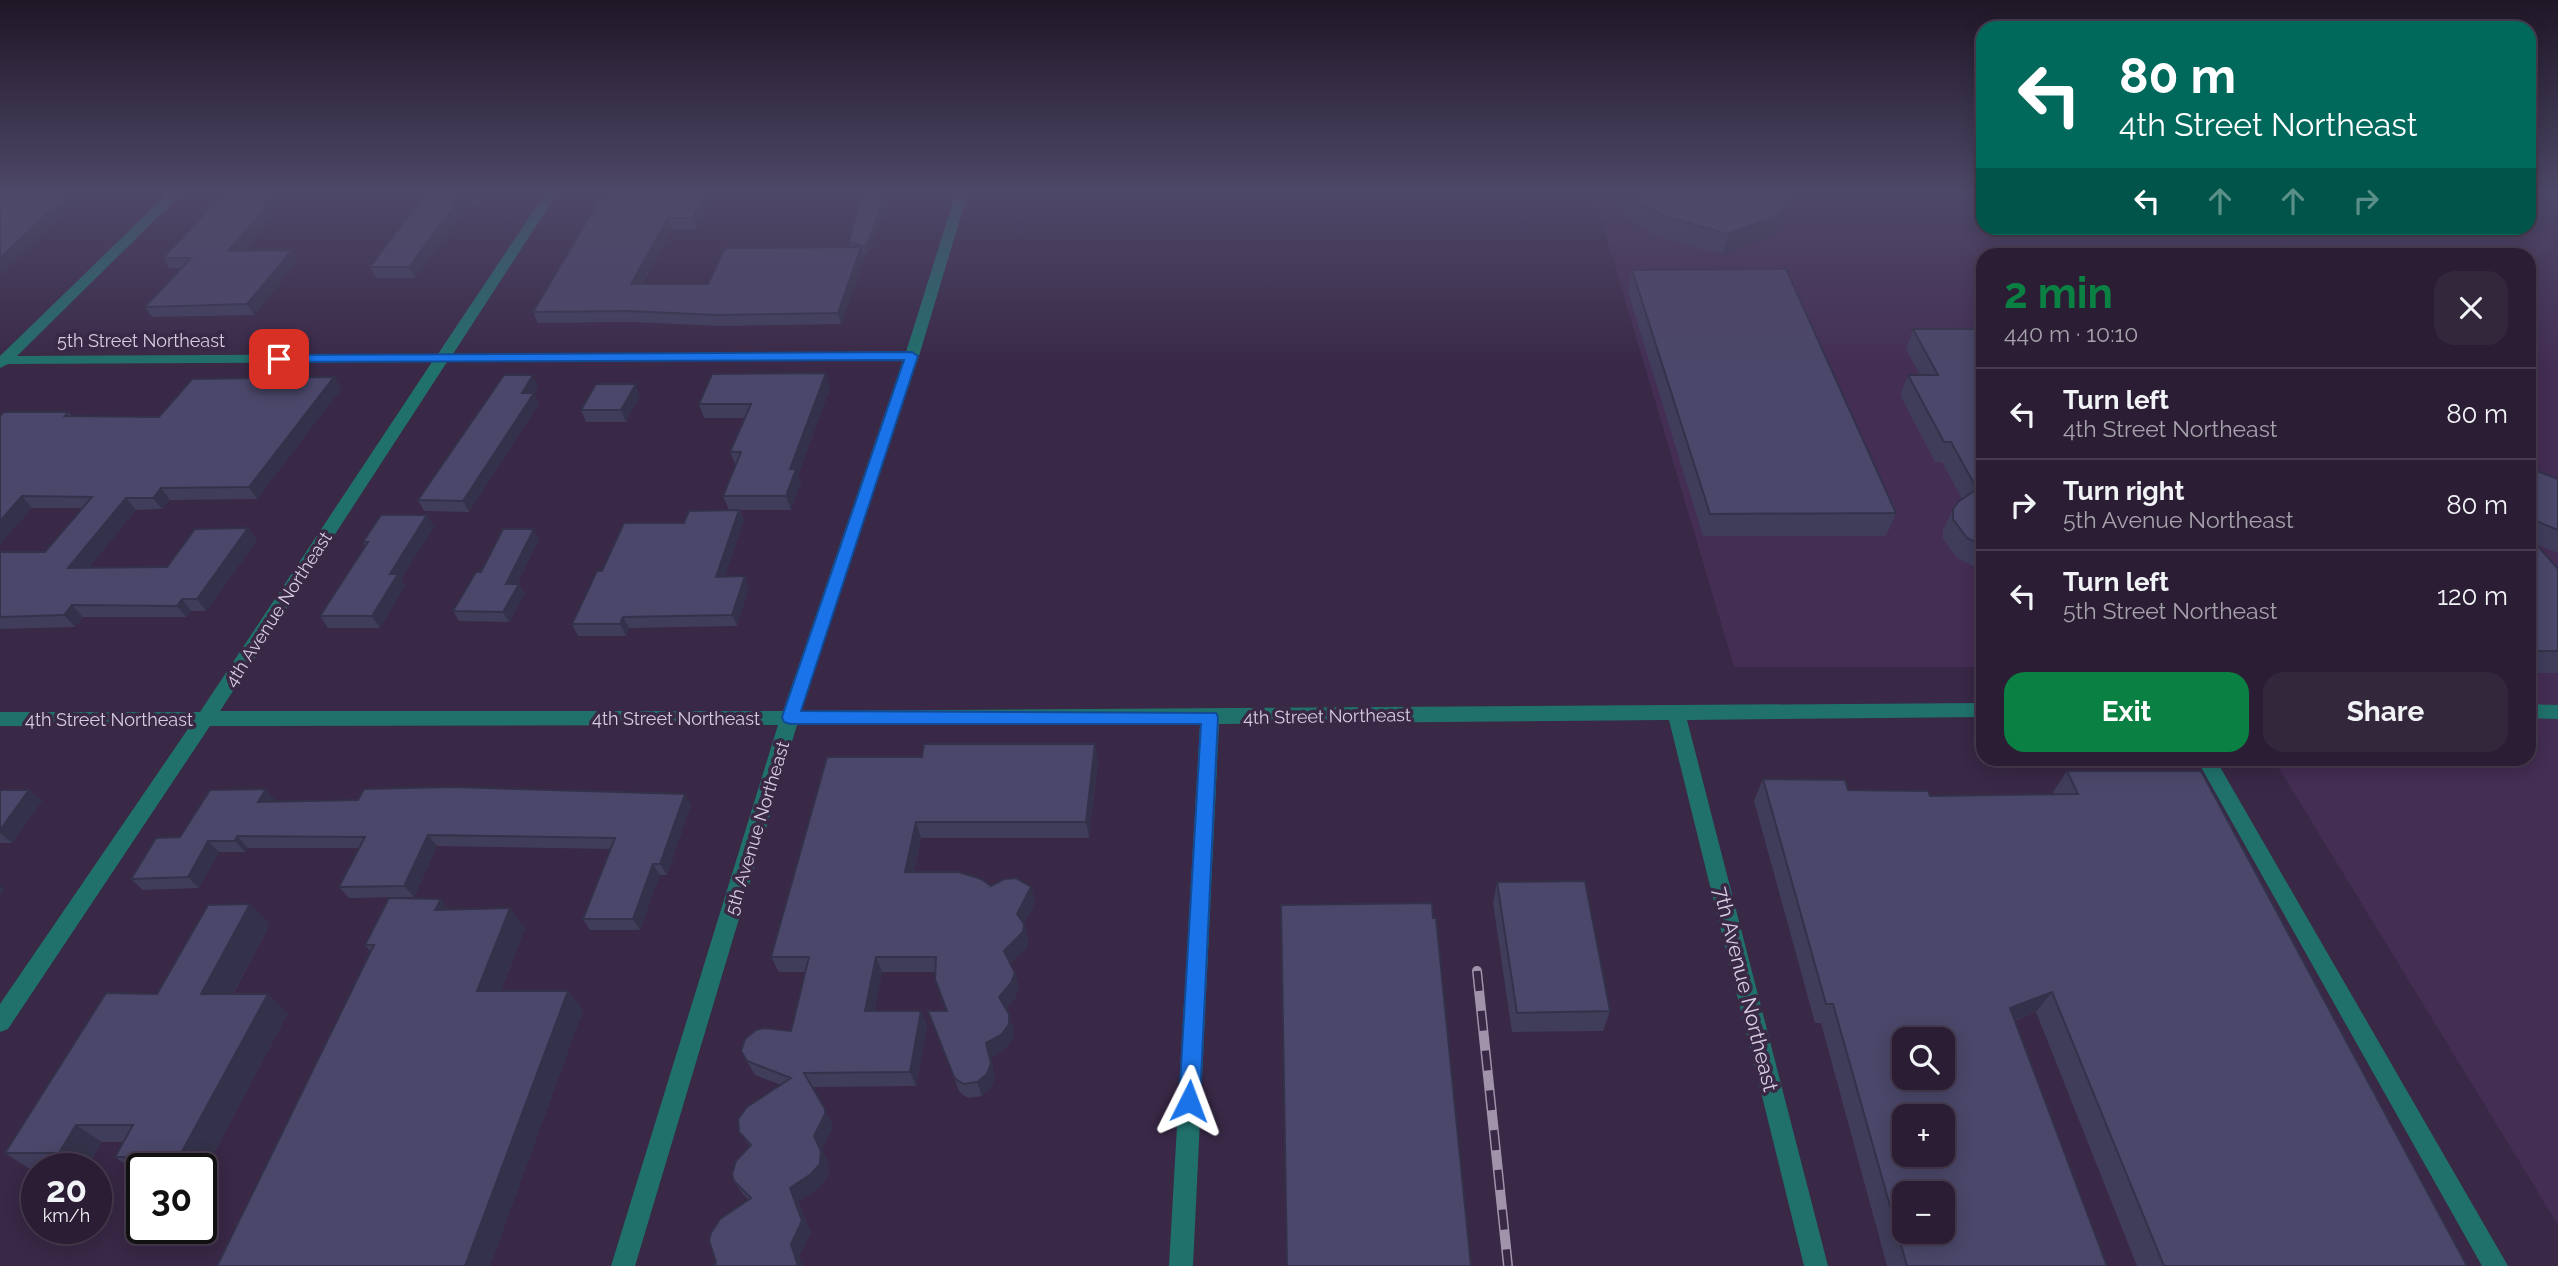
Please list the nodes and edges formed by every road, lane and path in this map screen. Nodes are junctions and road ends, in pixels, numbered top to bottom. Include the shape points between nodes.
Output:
1 (116, 251) edge
2 (514, 251) edge
3 (944, 251) edge
4 (912, 356) junction
5 (444, 358) junction
6 (2, 361) edge
7 (1976, 710) edge
8 (2536, 710) edge
9 (1676, 712) junction
10 (2558, 712) edge
11 (790, 717) junction
12 (1210, 717) junction
13 (0, 719) edge
14 (205, 719) junction
15 (2209, 766) edge
16 (0, 1022) edge
17 (623, 1266) edge
18 (1181, 1266) edge
19 (1816, 1266) edge
20 (2496, 1266) edge

1 - 6 street
2 - 5 street, 4th Avenue Northeast
3 - 4 street, 5th Avenue Northeast
4 - 5 street, 5th Street Northeast
4 - 11 street, 5th Avenue Northeast
5 - 6 street, 5th Street Northeast
5 - 14 street, 4th Avenue Northeast
7 - 9 street, 4th Street Northeast
8 - 10 street
9 - 12 street, 4th Street Northeast
9 - 19 street, 7th Avenue Northeast
11 - 12 street, 4th Street Northeast
11 - 14 street, 4th Street Northeast
11 - 17 street, 5th Avenue Northeast
12 - 18 street
13 - 14 street, 4th Street Northeast
14 - 16 street, 4th Avenue Northeast
15 - 20 street

